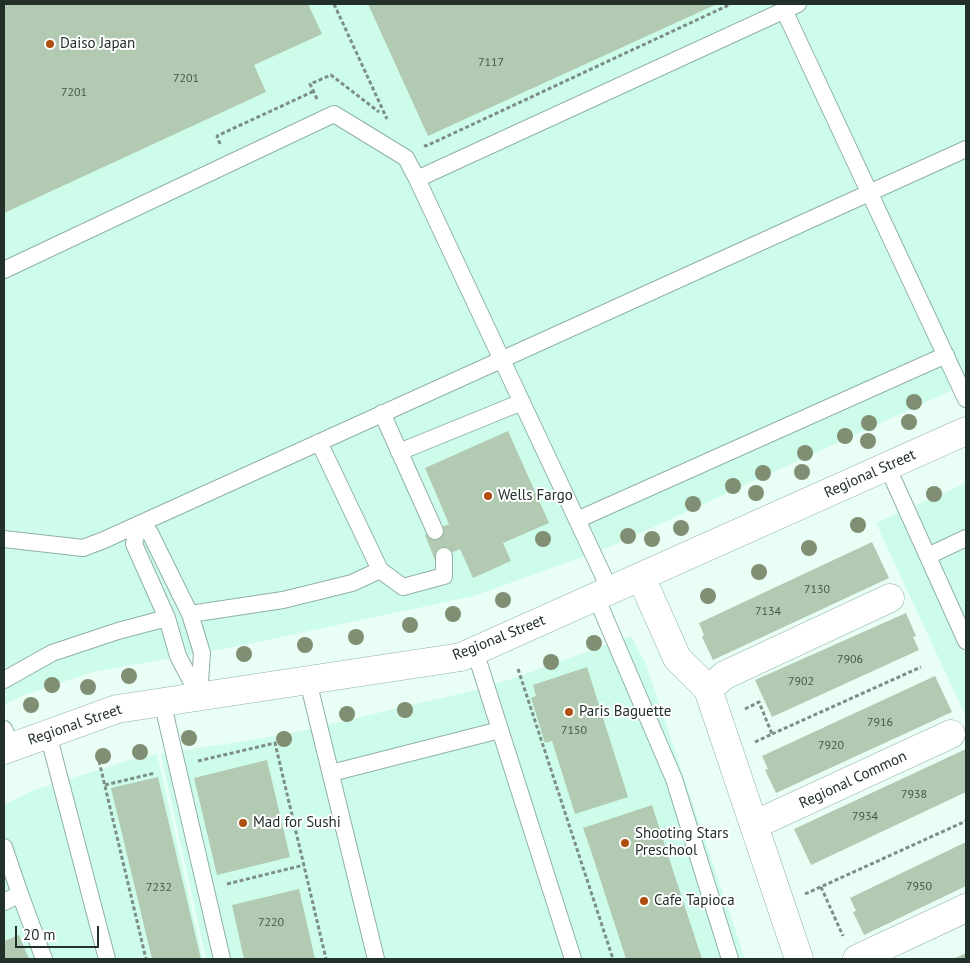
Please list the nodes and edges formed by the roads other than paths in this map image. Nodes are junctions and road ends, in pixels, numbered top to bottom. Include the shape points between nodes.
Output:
1 (791, 7) edge
2 (966, 149) edge
3 (417, 179) junction
4 (869, 193) junction
5 (4, 270) edge
6 (946, 355) junction
7 (502, 359) junction
8 (966, 399) edge
9 (522, 402) junction
10 (382, 413) junction
11 (966, 431) edge
12 (319, 442) junction
13 (399, 452) junction
14 (887, 466) junction
15 (577, 520) junction
16 (139, 524) junction
17 (435, 531) dead end
18 (966, 538) edge
19 (4, 539) edge
20 (444, 556) dead end
21 (928, 556) junction
22 (380, 570) junction
23 (641, 576) junction
24 (603, 594) junction
25 (890, 598) dead end
26 (190, 614) junction
27 (167, 618) junction
28 (966, 641) edge
29 (475, 651) junction
30 (4, 680) edge
31 (308, 681) junction
32 (708, 689) junction
33 (198, 696) junction
34 (162, 701) junction
35 (500, 730) junction
36 (48, 734) junction
37 (951, 734) dead end
38 (6, 742) edge
39 (331, 773) junction
40 (754, 825) junction
41 (4, 847) edge
42 (20, 894) junction
43 (4, 902) edge
44 (966, 908) edge
45 (851, 950) edge
46 (44, 959) edge
47 (106, 959) edge
48 (222, 959) edge
49 (376, 959) edge
50 (573, 959) edge
51 (730, 959) edge
52 (799, 959) edge

1 - 3 lane
1 - 4 lane
2 - 4 lane
3 - 5 lane via 406,158 334,114
3 - 7 lane
4 - 6 lane
4 - 7 lane
6 - 8 lane
6 - 15 lane
7 - 9 lane
7 - 10 lane
9 - 13 lane
9 - 15 lane
10 - 12 lane
10 - 13 lane
11 - 14 street, Regional Street
12 - 16 lane
12 - 22 lane
13 - 17 lane
14 - 21 lane
14 - 23 street, Regional Street
15 - 24 lane
16 - 19 lane via 83,548
16 - 26 lane via 150,533
16 - 27 lane via 134,544
18 - 21 lane
20 - 22 lane via 444,576 403,587
21 - 28 lane
22 - 26 lane via 352,583 283,600
23 - 24 street, Regional Street
23 - 32 street via 677,658
24 - 29 street, Regional Street
24 - 51 lane via 674,780
25 - 32 street via 725,675
26 - 33 lane via 202,654
27 - 30 lane via 52,653
27 - 33 lane via 178,656
29 - 31 street, Regional Street via 461,657
29 - 35 lane
31 - 33 street, Regional Street
31 - 39 lane
32 - 40 street
33 - 34 street, Regional Street
34 - 36 street, Regional Street via 117,709
34 - 48 lane
35 - 39 lane
35 - 50 lane
36 - 38 street, Regional Street
36 - 47 lane
37 - 40 street, Regional Common
39 - 49 lane
40 - 52 street
41 - 42 lane
42 - 43 lane
42 - 46 lane
44 - 45 street

